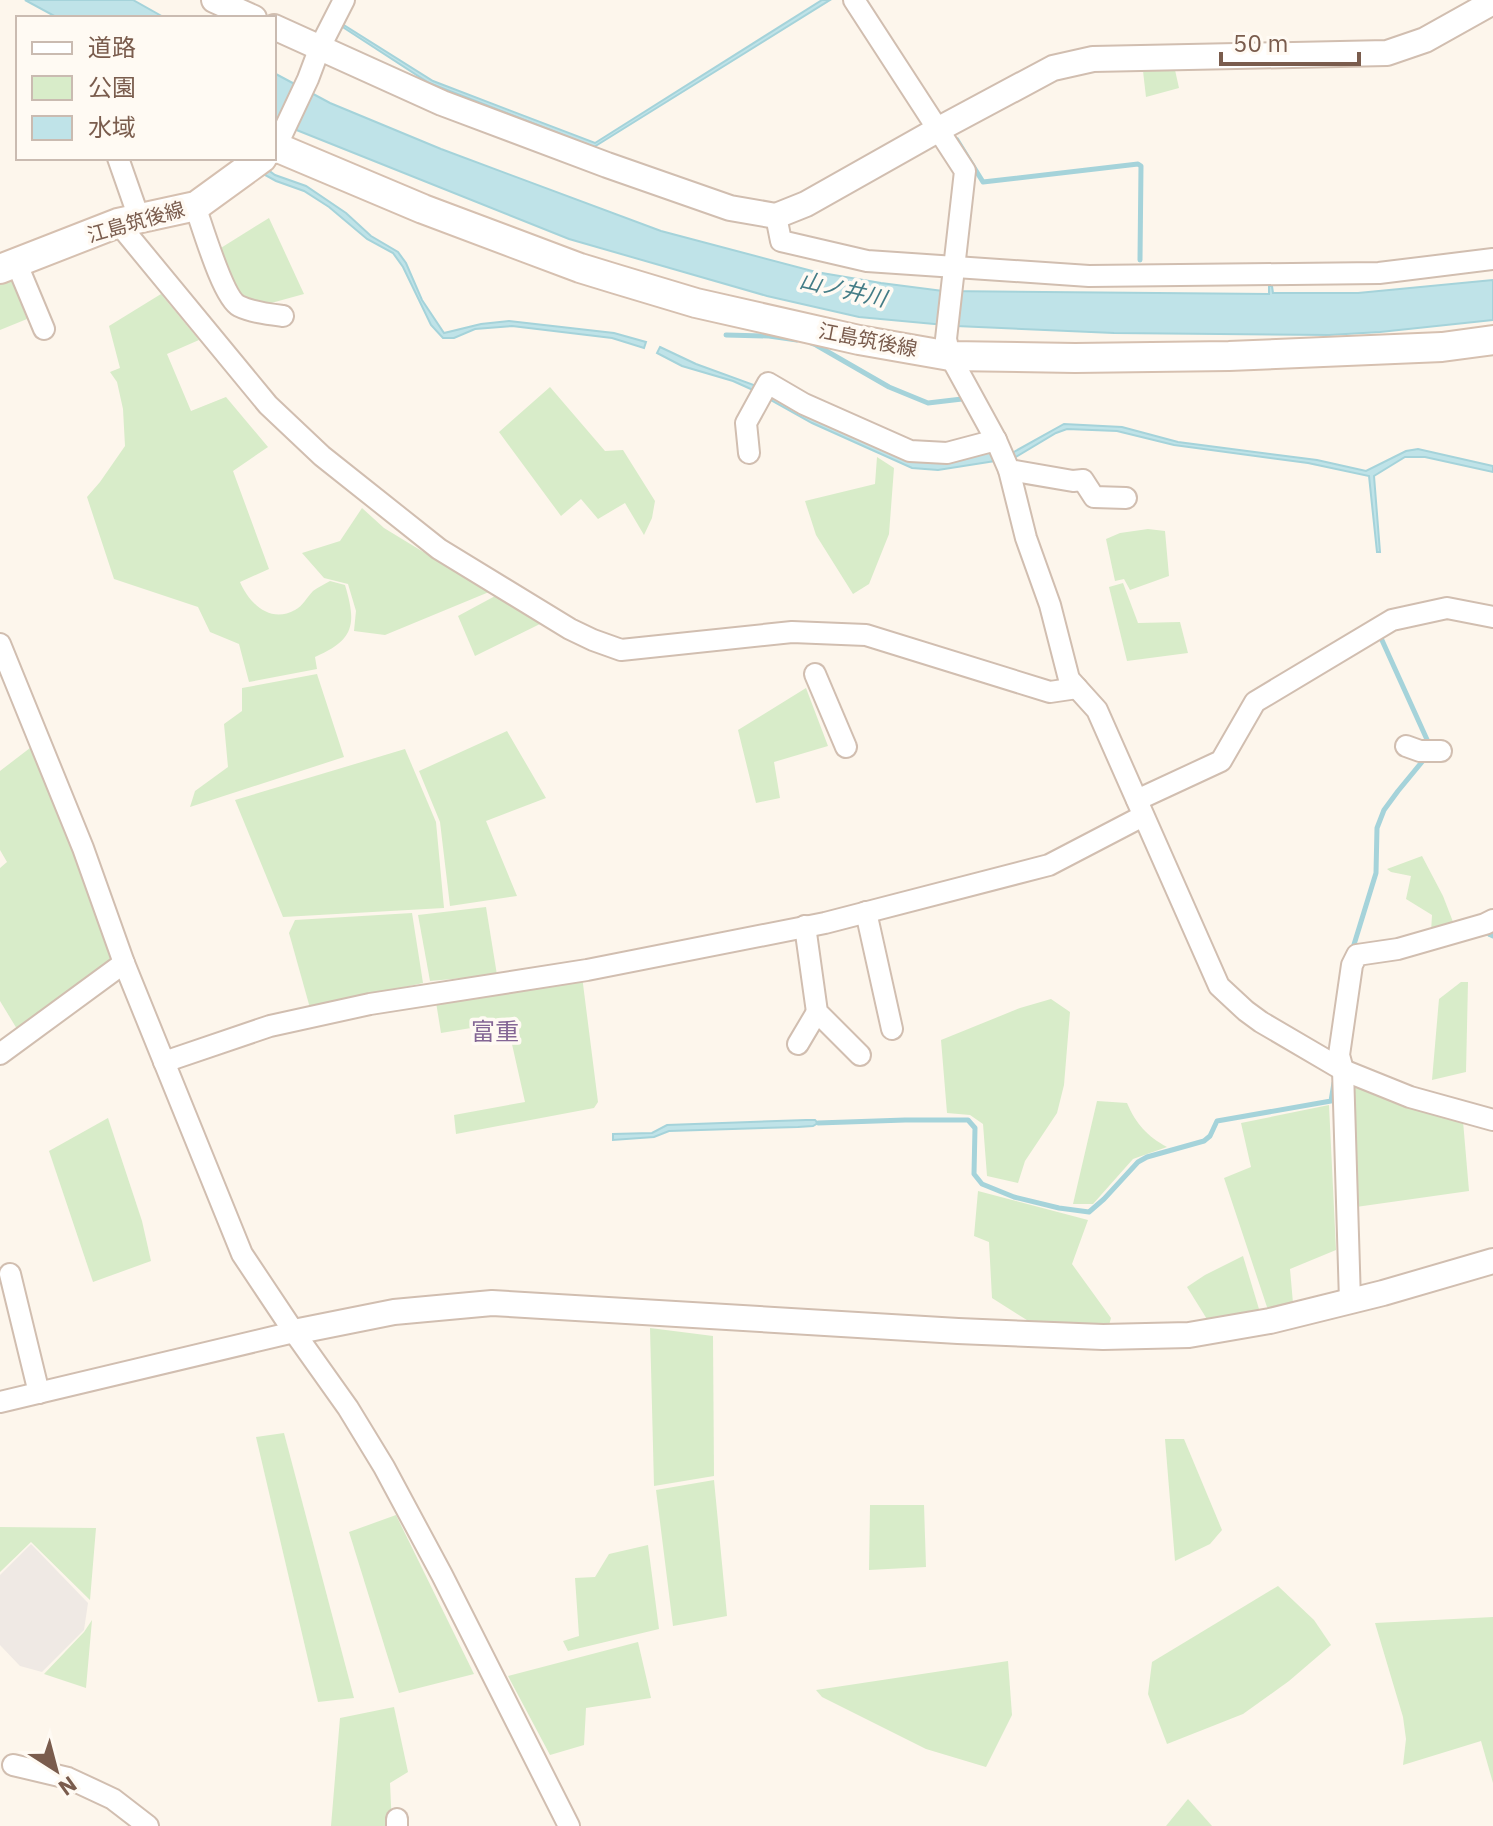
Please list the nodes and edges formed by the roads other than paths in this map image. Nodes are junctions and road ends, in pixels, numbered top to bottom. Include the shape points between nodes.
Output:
1 (214, 0) edge
2 (344, 0) edge
3 (854, 0) edge
4 (1493, 2) edge
5 (250, 16) edge
6 (276, 28) edge
7 (320, 47) junction
8 (939, 129) junction
9 (276, 142) edge
10 (276, 147) edge
11 (118, 160) edge
12 (256, 160) edge
13 (195, 206) junction
14 (776, 216) junction
15 (128, 221) junction
16 (1493, 259) edge
17 (8, 266) edge
18 (953, 275) junction
19 (283, 316) dead end
20 (44, 329) dead end
21 (1493, 340) edge
22 (948, 347) junction
23 (996, 440) junction
24 (749, 453) dead end
25 (1009, 470) junction
26 (1126, 498) dead end
27 (1493, 617) edge
28 (1, 651) edge
29 (815, 674) dead end
30 (1077, 688) junction
31 (1406, 746) dead end
32 (846, 747) dead end
33 (1441, 751) dead end
34 (1140, 808) junction
35 (866, 912) junction
36 (1493, 920) edge
37 (805, 926) junction
38 (124, 963) junction
39 (817, 1012) junction
40 (892, 1029) dead end
41 (3, 1044) edge
42 (798, 1044) dead end
43 (860, 1055) dead end
44 (164, 1062) junction
45 (1343, 1070) junction
46 (1493, 1120) edge
47 (1493, 1261) edge
48 (10, 1274) dead end
49 (1350, 1301) junction
50 (294, 1332) junction
51 (39, 1393) junction
52 (0, 1402) edge
53 (13, 1765) dead end
54 (148, 1826) edge
55 (569, 1826) edge

1 - 5 street
2 - 7 street
3 - 8 street
4 - 8 street via 1425,40 1387,53 1093,59 1053,68
6 - 7 street
7 - 9 street
7 - 14 street via 442,103 607,165 730,208
8 - 14 street
8 - 18 street via 965,171
10 - 22 main road, 江島筑後線 via 580,268 696,303 859,340
11 - 15 street
12 - 13 main road, 江島筑後線
13 - 15 main road, 江島筑後線
13 - 19 street via 233,302
14 - 18 street via 781,241
15 - 17 main road, 江島筑後線
15 - 30 street via 268,405 322,456 439,549 570,629 621,650 792,632 866,635 1050,692
16 - 18 street via 1379,273
17 - 20 street
18 - 22 street
21 - 22 main road, 江島筑後線 via 1442,347 1075,358
22 - 23 street
23 - 24 street via 947,453 910,451 768,383 746,423
23 - 25 street
25 - 26 street via 1083,480 1094,497
25 - 30 street via 1069,679
27 - 34 street via 1447,608 1392,620 1255,702 1221,761
28 - 38 street via 83,848
29 - 32 street
30 - 34 street via 1097,710
31 - 33 street
34 - 35 street via 1049,865
34 - 45 street via 1219,986 1254,1017
35 - 37 street
35 - 40 street
36 - 45 street via 1398,949 1357,955 1339,1055
37 - 39 street
37 - 44 street via 587,970 370,1004 270,1026
38 - 41 street
38 - 44 street
39 - 42 street
39 - 43 street
44 - 50 street via 242,1254
45 - 46 street via 1410,1097
45 - 49 street
47 - 49 street
48 - 51 street
49 - 50 street via 1189,1335 958,1331 492,1303 394,1312
50 - 51 street
50 - 55 street via 384,1467
51 - 52 street
53 - 54 street via 68,1778 102,1793

